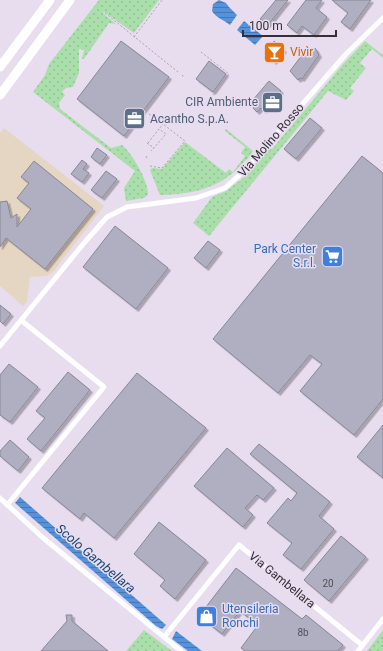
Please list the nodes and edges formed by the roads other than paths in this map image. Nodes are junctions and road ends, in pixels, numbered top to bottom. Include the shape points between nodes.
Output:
1 (50, 0) edge
2 (70, 0) edge
3 (383, 18) edge
4 (0, 67) edge
5 (0, 95) edge
6 (22, 321) junction
7 (0, 346) edge
8 (0, 498) edge
9 (7, 505) junction
10 (383, 619) edge
11 (164, 638) junction
12 (362, 646) junction
13 (181, 651) edge
14 (358, 651) edge

1 - 4 highway
2 - 5 highway
3 - 6 street, Via Molino Rosso via 346,54 236,179 212,194 141,204 115,212 99,225
6 - 7 street, Via Molino Rosso
6 - 9 street via 104,387
8 - 9 street
9 - 11 street
10 - 12 street
11 - 12 street, Via Gambellara via 239,544
11 - 13 street
12 - 14 street

